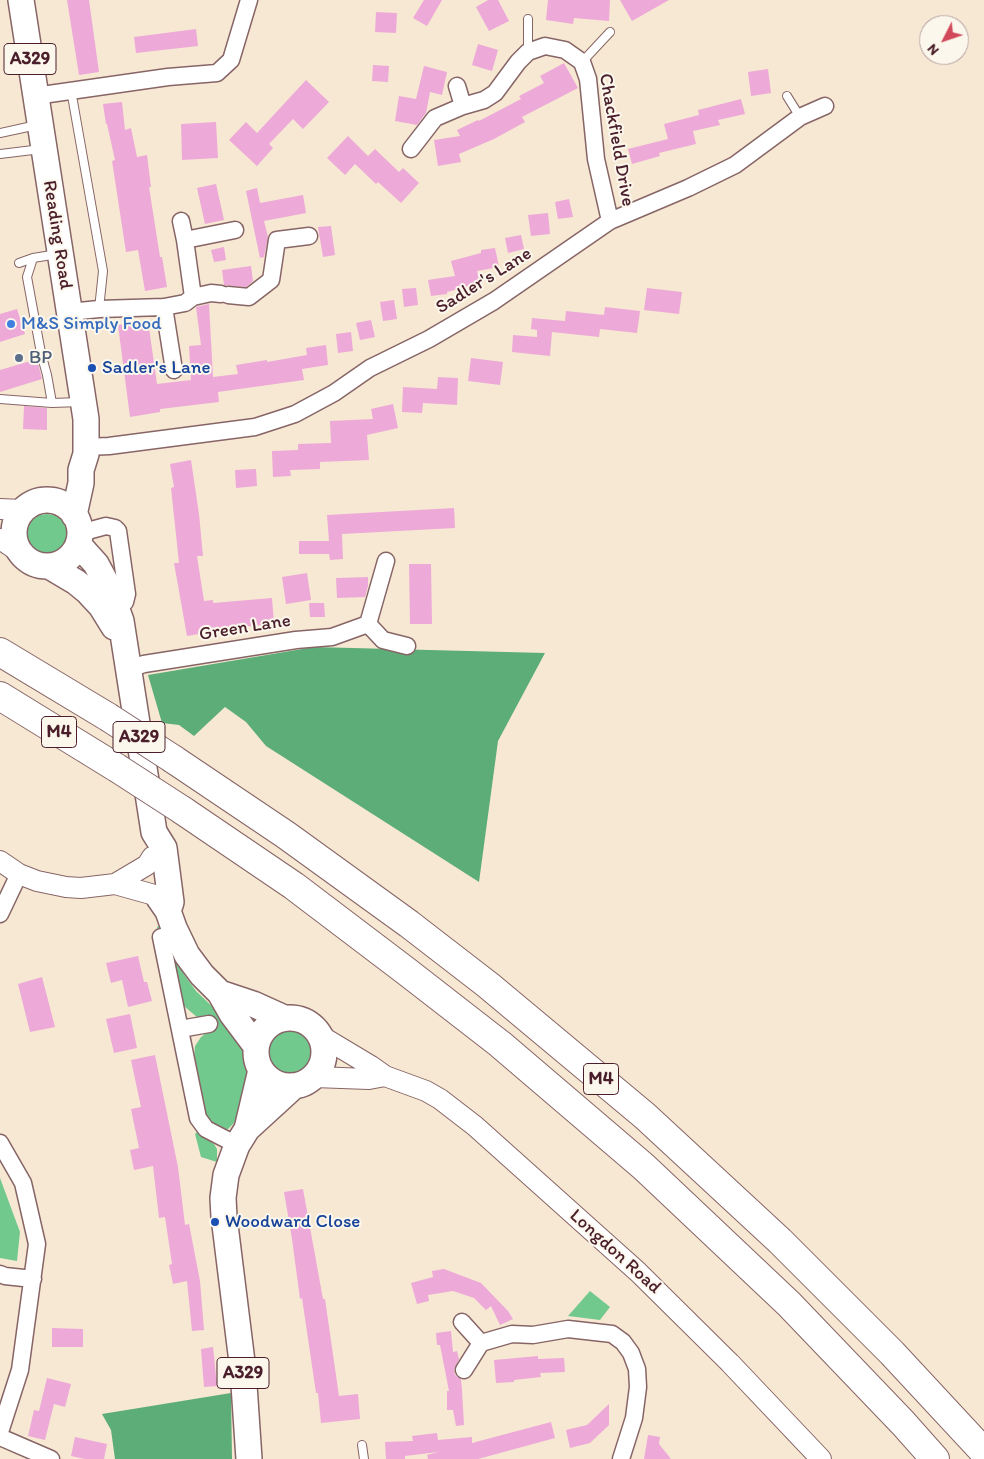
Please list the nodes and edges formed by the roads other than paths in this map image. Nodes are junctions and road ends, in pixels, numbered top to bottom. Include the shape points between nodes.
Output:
1 (21, 0) edge
2 (249, 0) edge
3 (528, 19) dead end
4 (610, 32) dead end
5 (528, 52) junction
6 (582, 62) junction
7 (457, 86) dead end
8 (71, 90) junction
9 (35, 96) junction
10 (787, 96) dead end
11 (463, 106) junction
12 (824, 106) dead end
13 (800, 116) junction
14 (0, 133) edge
15 (42, 136) junction
16 (412, 149) dead end
17 (0, 154) edge
18 (181, 221) dead end
19 (610, 221) junction
20 (235, 230) dead end
21 (309, 236) dead end
22 (186, 240) junction
23 (60, 254) junction
24 (33, 258) junction
25 (19, 263) dead end
26 (193, 297) junction
27 (164, 307) junction
28 (99, 309) junction
29 (69, 312) junction
30 (174, 370) dead end
31 (0, 399) edge
32 (83, 402) junction
33 (52, 403) junction
34 (84, 458) junction
35 (20, 507) edge
36 (77, 531) junction
37 (10, 546) edge
38 (386, 561) dead end
39 (48, 566) junction
40 (122, 601) junction
41 (368, 624) junction
42 (123, 642) junction
43 (408, 646) dead end
44 (0, 652) edge
45 (128, 669) junction
46 (0, 696) edge
47 (154, 832) junction
48 (152, 857) junction
49 (0, 861) edge
50 (19, 874) junction
51 (115, 884) junction
52 (163, 904) junction
53 (0, 914) edge
54 (161, 936) dead end
55 (220, 993) junction
56 (284, 1018) junction
57 (208, 1024) dead end
58 (180, 1029) junction
59 (321, 1036) junction
60 (256, 1046) junction
61 (261, 1070) junction
62 (385, 1076) junction
63 (304, 1082) junction
64 (242, 1137) junction
65 (0, 1143) edge
66 (0, 1274) edge
67 (34, 1279) junction
68 (462, 1322) dead end
69 (481, 1343) junction
70 (464, 1370) dead end
71 (0, 1432) edge
72 (0, 1437) edge
73 (362, 1444) dead end
74 (984, 1452) edge
75 (51, 1459) edge
76 (249, 1459) edge
77 (364, 1459) edge
78 (621, 1459) edge
79 (821, 1459) edge
80 (935, 1459) edge

1 - 9 main road, Reading Road / A329
2 - 8 street via 232,60 217,73
3 - 5 lane
4 - 6 lane
5 - 6 street, Chackfield Drive via 545,46 565,50
5 - 11 street via 495,92 484,100
6 - 19 street, Chackfield Drive via 588,78 596,159
7 - 11 street
8 - 9 street
8 - 28 lane via 103,271
9 - 15 main road, Reading Road / A329
10 - 13 lane
11 - 16 street via 435,118
12 - 13 street, Sadler's Lane
13 - 19 street, Sadler's Lane via 735,165
14 - 15 lane
15 - 17 lane
15 - 23 main road, Reading Road / A329
18 - 22 street
19 - 34 street, Sadler's Lane via 494,301 429,339 370,368 295,414 255,427 109,446
20 - 22 street
21 - 26 street via 276,240 271,280 249,297 211,293
22 - 26 street
23 - 24 lane
23 - 29 main road, Reading Road / A329
24 - 25 lane
24 - 33 lane via 26,277
26 - 27 street via 184,303
27 - 28 street
27 - 30 street
28 - 29 street
29 - 32 main road, Reading Road / A329
31 - 33 lane
32 - 33 lane
32 - 34 main road, Reading Road / A329
34 - 35 main road
34 - 36 main road, Reading Road / A329
35 - 36 main road via 54,501 69,508
35 - 37 main road via 13,531 14,542
36 - 39 main road via 74,553 67,560
36 - 40 main road, A329 via 110,590
36 - 40 street via 106,526 118,531
37 - 39 main road via 32,563
38 - 41 street
39 - 42 main road, A329 via 76,582 95,599
40 - 42 main road, A329
41 - 43 street via 384,640
41 - 45 street, Green Lane via 332,637 296,640
42 - 45 main road, A329
44 - 74 highway, M4, bridge via 108,717 286,835 488,985 645,1116 780,1240
45 - 47 main road, A329
46 - 80 highway, M4, bridge via 182,810 294,886 500,1044 637,1161 789,1304
47 - 48 main road, A329
47 - 52 main road, A329 via 164,848 171,902
48 - 51 street via 147,865
48 - 52 main road, A329
49 - 50 street
50 - 51 street via 66,887
50 - 53 street
51 - 52 street
52 - 55 main road, A329 via 187,955
54 - 58 street
55 - 56 main road, A329
55 - 60 main road, A329
56 - 59 main road via 303,1020
56 - 60 main road via 266,1028
57 - 58 street
58 - 64 street via 201,1124 212,1133
59 - 62 street, Longdon Road
59 - 63 main road via 324,1058 320,1069
60 - 61 main road
61 - 63 main road via 275,1083
61 - 64 main road, A329
62 - 63 street, Longdon Road
62 - 79 street, Longdon Road via 426,1091 476,1126 638,1272
63 - 64 main road, A329
64 - 76 main road, A329 via 226,1175 224,1198 226,1240 243,1370
65 - 67 street via 23,1182 37,1244
66 - 67 street
67 - 71 street via 20,1370
68 - 69 street
69 - 70 street
69 - 78 street via 512,1334 534,1335 568,1329 612,1334 623,1342 637,1369 638,1387 634,1418
72 - 75 street
73 - 77 lane

